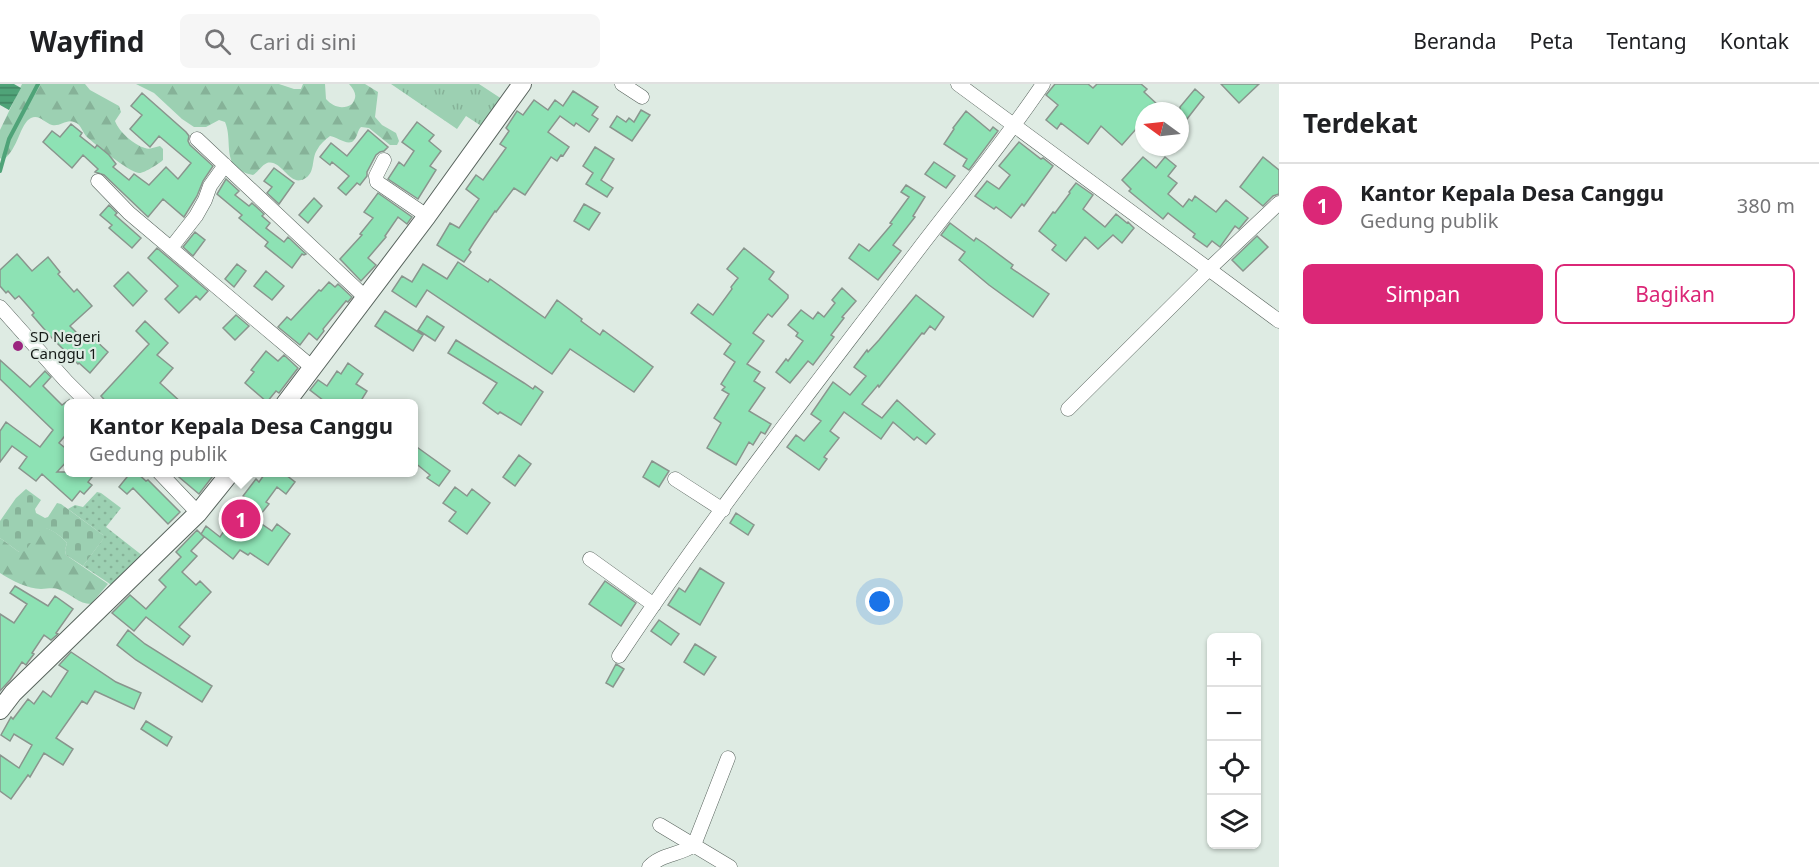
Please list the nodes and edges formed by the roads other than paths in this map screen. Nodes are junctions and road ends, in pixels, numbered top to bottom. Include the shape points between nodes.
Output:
1 (522, 84) edge
2 (622, 84) edge
3 (958, 84) edge
4 (1043, 84) edge
5 (642, 97) dead end
6 (1015, 126) junction
7 (197, 139) dead end
8 (384, 160) dead end
9 (225, 165) junction
10 (98, 181) dead end
11 (1279, 203) edge
12 (427, 216) junction
13 (171, 248) junction
14 (1210, 268) junction
15 (366, 298) junction
16 (0, 307) edge
17 (1279, 321) edge
18 (313, 368) junction
19 (85, 399) edge
20 (289, 399) edge
21 (1068, 409) dead end
22 (164, 477) edge
23 (227, 477) edge
24 (675, 479) dead end
25 (723, 510) junction
26 (198, 513) junction
27 (590, 559) dead end
28 (654, 605) junction
29 (620, 656) dead end
30 (3, 699) edge
31 (728, 758) dead end
32 (660, 825) dead end
33 (694, 845) junction
34 (649, 867) edge
35 (730, 867) edge

1 - 12 street
2 - 5 street
3 - 6 street
4 - 6 street
6 - 14 street
6 - 25 street
7 - 9 street
8 - 12 street via 377,182
9 - 13 street via 196,216
9 - 15 street
10 - 13 street
11 - 14 street
12 - 15 street
13 - 18 street
14 - 17 street
14 - 21 street
15 - 18 street
16 - 19 street
18 - 20 street
22 - 26 street
23 - 26 street
24 - 25 street
25 - 28 street
26 - 30 street
27 - 28 street
28 - 29 street
31 - 33 street
32 - 33 street
33 - 34 street
33 - 35 street

